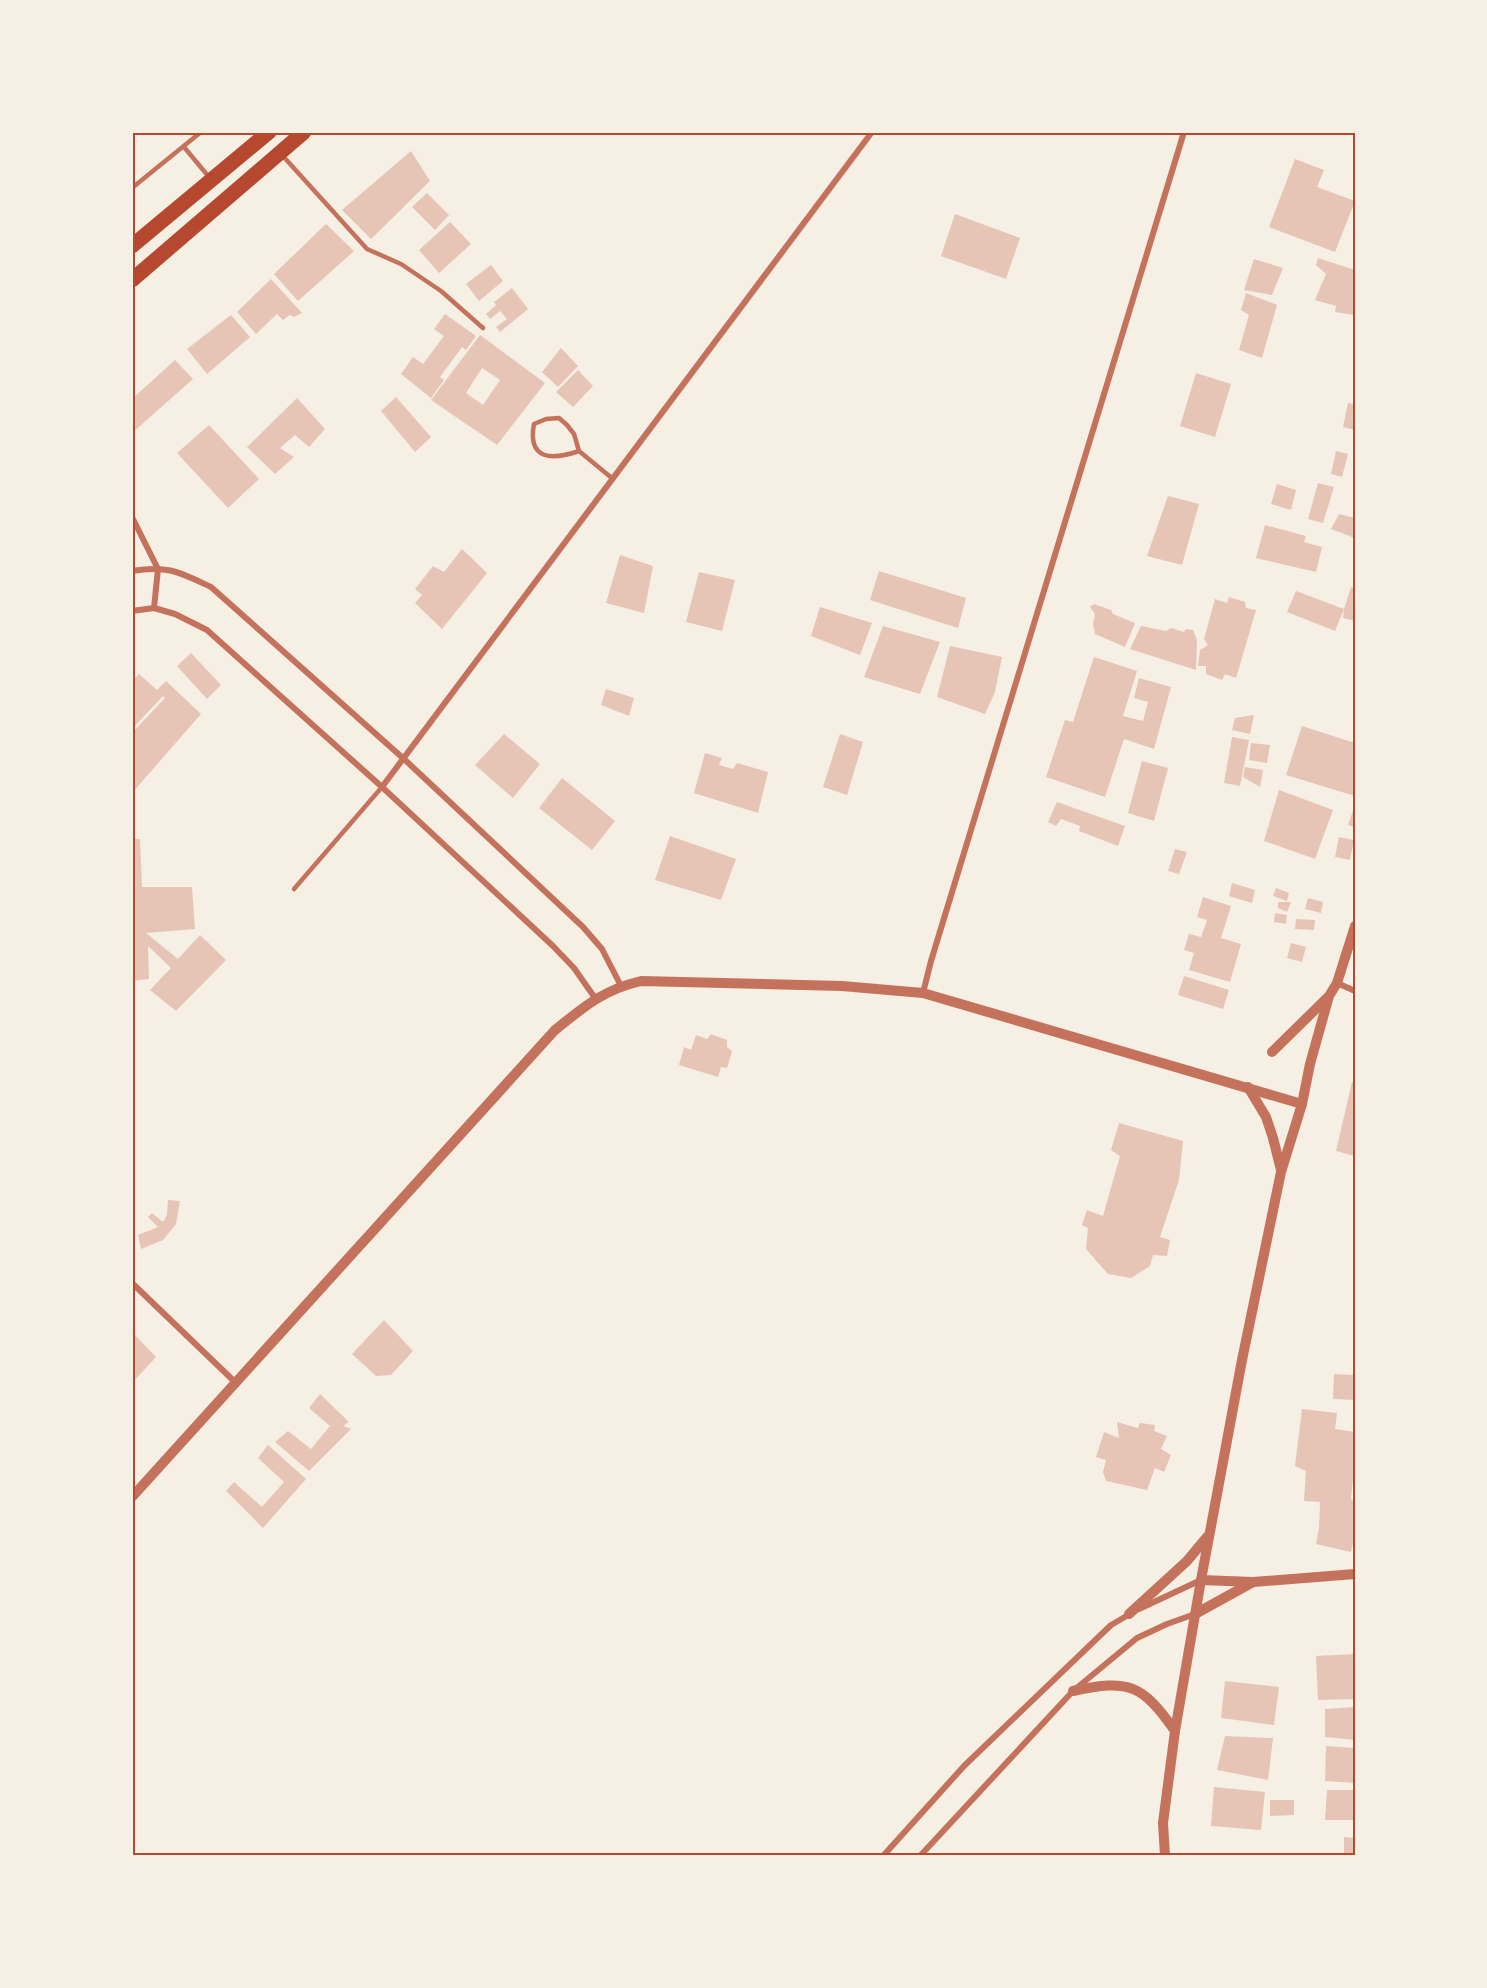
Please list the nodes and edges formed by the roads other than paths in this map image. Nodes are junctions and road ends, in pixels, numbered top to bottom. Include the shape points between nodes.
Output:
1 (201, 132) edge
2 (269, 132) edge
3 (304, 132) edge
4 (872, 132) edge
5 (1184, 132) edge
6 (184, 147) junction
7 (280, 153) junction
8 (212, 180) junction
9 (132, 188) edge
10 (132, 246) edge
11 (132, 280) edge
12 (483, 328) dead end
13 (579, 451) junction
14 (613, 479) junction
15 (132, 517) edge
16 (158, 569) junction
17 (132, 571) edge
18 (154, 608) junction
19 (132, 611) edge
20 (404, 759) junction
21 (382, 787) junction
22 (294, 889) dead end
23 (1355, 926) edge
24 (1337, 983) junction
25 (621, 986) junction
26 (1355, 991) edge
27 (923, 993) junction
28 (1329, 996) junction
29 (595, 998) junction
30 (1272, 1052) dead end
31 (1248, 1087) junction
32 (1302, 1104) junction
33 (1281, 1172) junction
34 (132, 1283) edge
35 (236, 1383) junction
36 (132, 1497) edge
37 (1209, 1535) junction
38 (1355, 1574) edge
39 (1201, 1580) junction
40 (1253, 1582) junction
41 (1129, 1614) junction
42 (1195, 1614) junction
43 (1073, 1691) junction
44 (1175, 1731) junction
45 (883, 1856) edge
46 (920, 1856) edge
47 (1165, 1856) edge

1 - 6 lane
2 - 8 highway
3 - 7 highway
4 - 14 street
5 - 27 street
6 - 8 lane
6 - 9 lane
7 - 11 highway
7 - 12 lane via 368,249 401,264
8 - 10 highway
13 - 13 lane via 574,435 559,418 534,424 532,437 536,448 546,457
13 - 14 lane
14 - 20 street
15 - 16 street
16 - 17 street
16 - 18 street
16 - 20 street via 175,570 211,587
18 - 19 street
18 - 21 street via 207,630
20 - 21 street
20 - 25 street via 583,927 602,949
21 - 22 lane
21 - 29 street via 553,946
23 - 24 street
24 - 26 street
24 - 28 street
25 - 27 street via 641,981 842,986
25 - 29 street
27 - 31 street
28 - 30 street
28 - 32 street
29 - 35 street via 555,1030
31 - 32 street
31 - 33 street via 1266,1117
32 - 33 street
33 - 37 street
34 - 35 street
35 - 36 street
37 - 39 street
37 - 41 street via 1187,1561
38 - 40 street
39 - 40 street
39 - 41 street
39 - 42 street
40 - 42 street
41 - 45 street via 1111,1625 964,1766
42 - 43 street via 1137,1638
42 - 44 street
43 - 44 street via 1122,1684 1140,1690 1156,1704
43 - 46 street
44 - 47 street via 1163,1823

